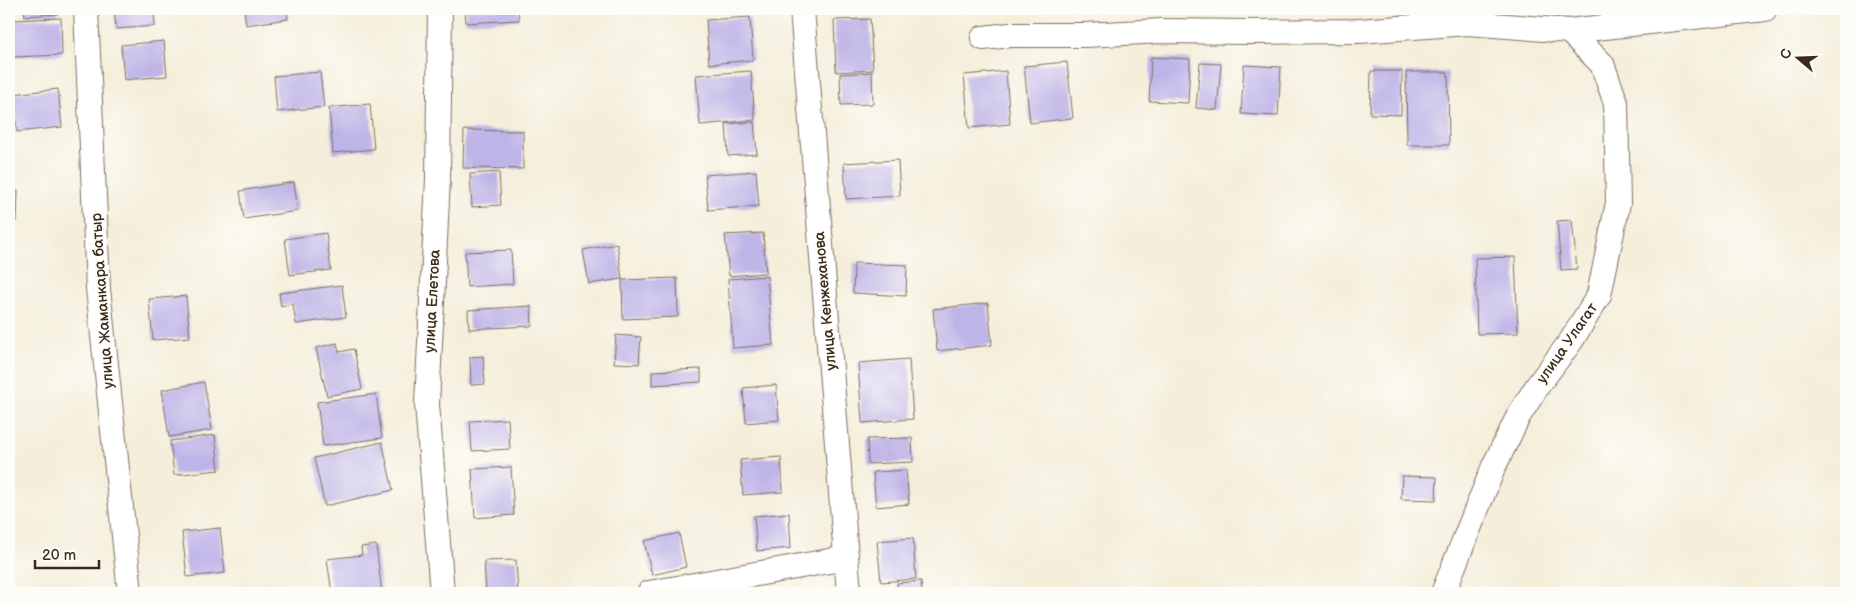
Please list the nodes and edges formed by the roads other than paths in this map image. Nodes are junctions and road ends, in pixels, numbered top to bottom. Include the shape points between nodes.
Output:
1 (86, 9) edge
2 (440, 9) edge
3 (802, 9) edge
4 (1765, 9) edge
5 (1569, 32) junction
6 (983, 38) dead end
7 (846, 558) junction
8 (130, 593) edge
9 (442, 593) edge
10 (649, 593) edge
11 (848, 593) edge
12 (1443, 593) edge

1 - 8 street, улица Жаманкара батыр via 98,288
2 - 9 street, улица Елетова via 438,179 427,404
3 - 7 street, улица Кенжеханова
4 - 5 street
5 - 6 street via 1468,23 1359,30 1162,31
5 - 12 street, улица Улагат via 1602,64 1616,103 1618,203 1599,295 1519,415 1494,466
7 - 10 street
7 - 11 street, улица Кенжеханова

